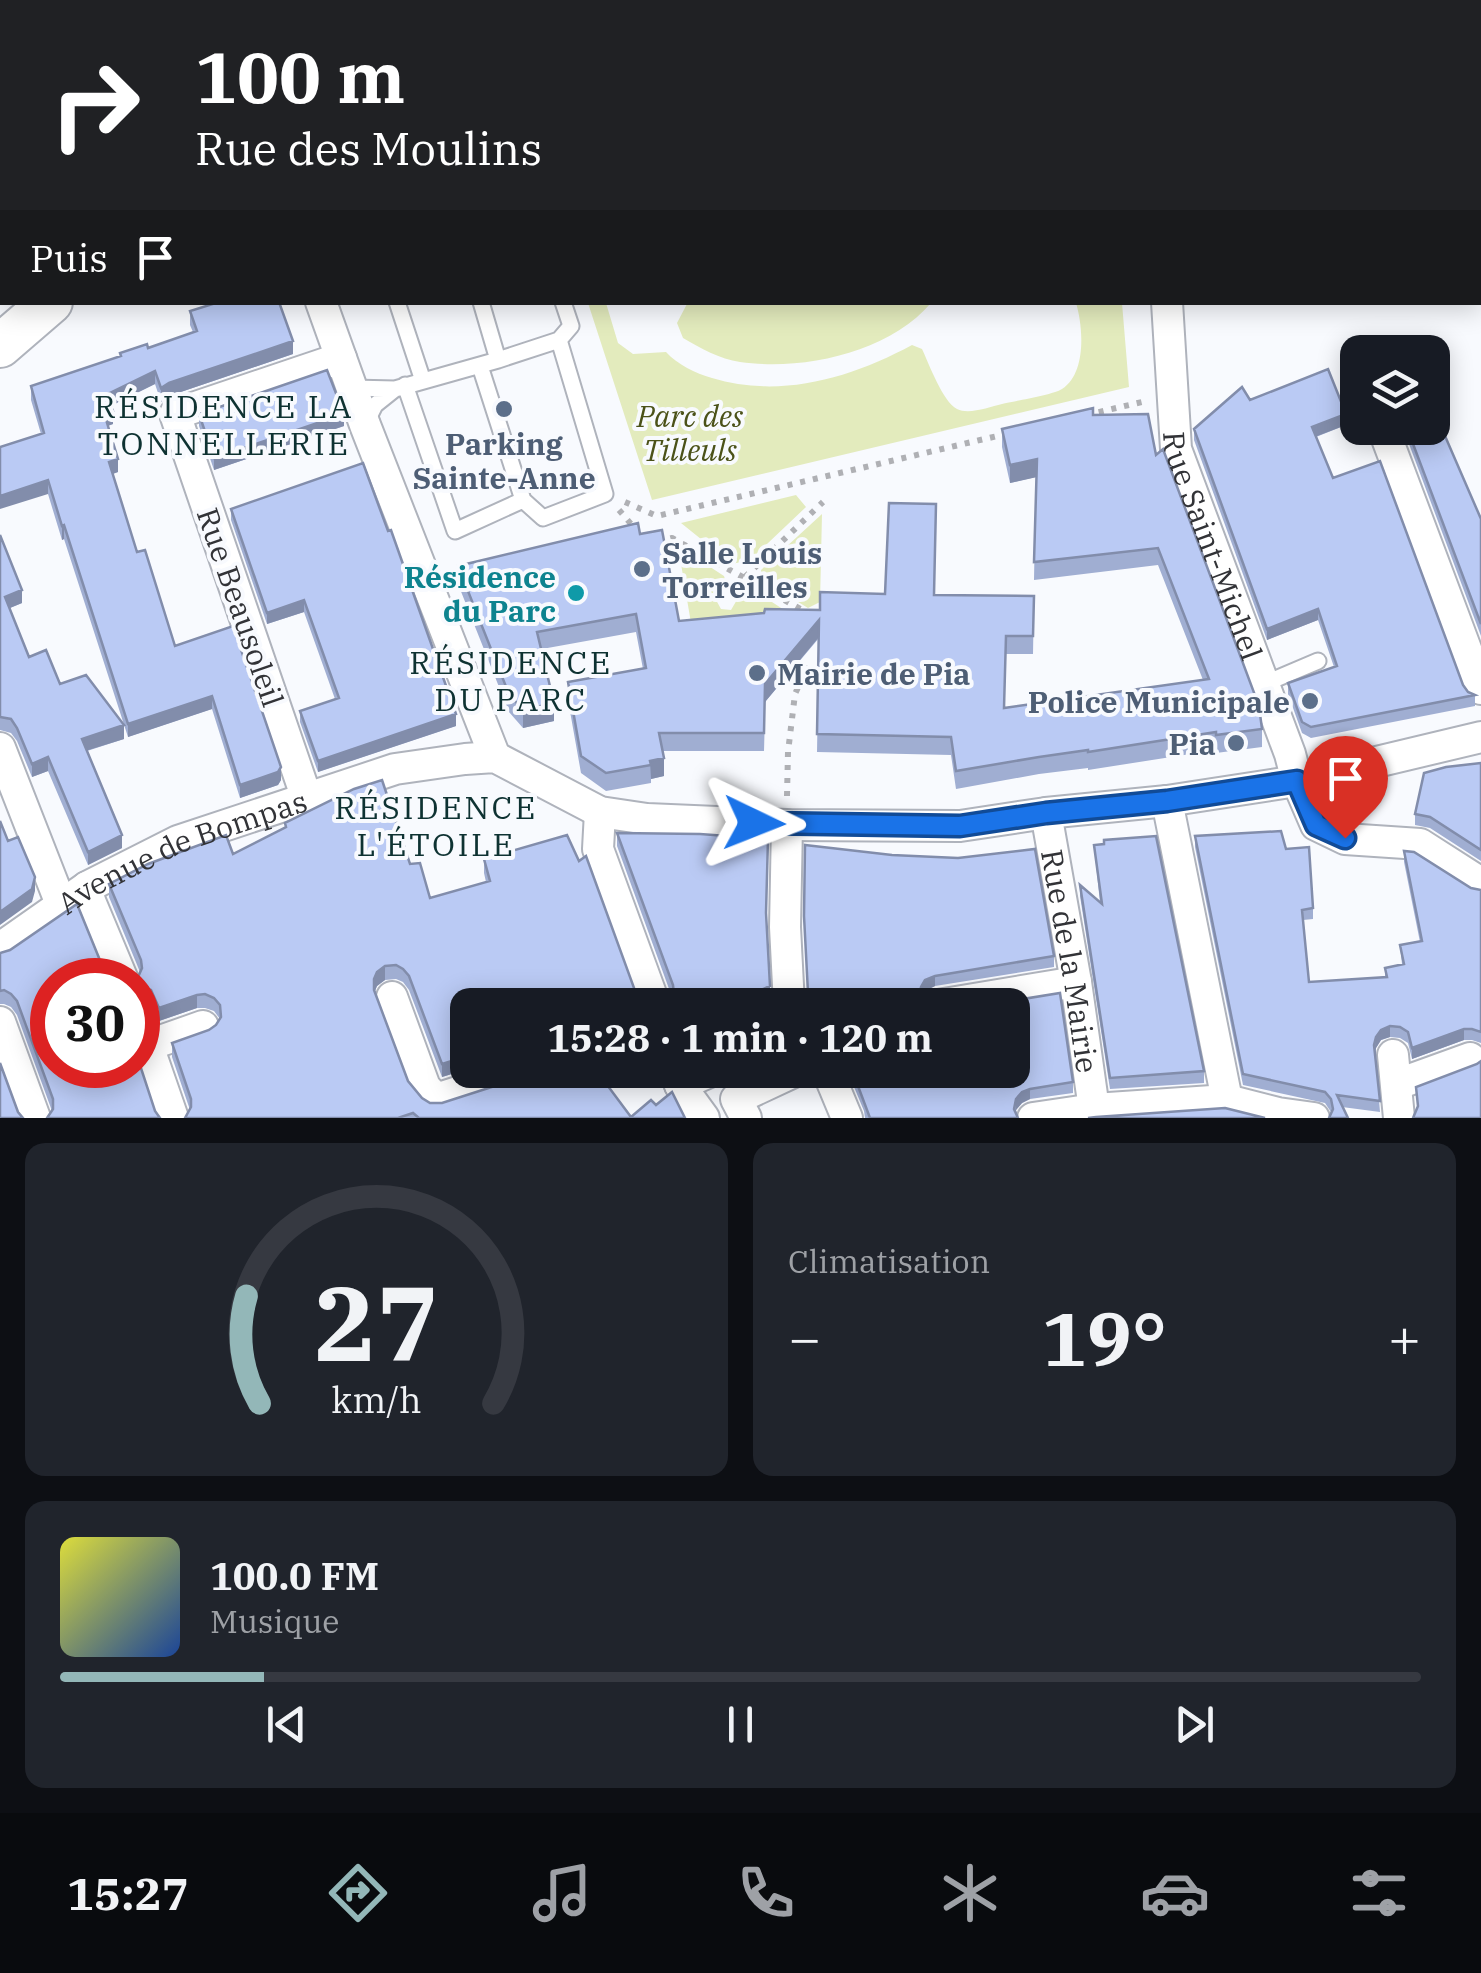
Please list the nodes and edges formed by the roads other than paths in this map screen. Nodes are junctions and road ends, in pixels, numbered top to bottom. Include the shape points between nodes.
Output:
1 (48, 305) edge
2 (322, 305) edge
3 (398, 305) edge
4 (482, 305) edge
5 (564, 305) edge
6 (1167, 305) edge
7 (558, 340) junction
8 (0, 346) edge
9 (341, 358) junction
10 (498, 360) junction
11 (480, 366) junction
12 (422, 381) junction
13 (400, 387) junction
14 (352, 388) junction
15 (365, 424) junction
16 (1390, 445) edge
17 (523, 500) junction
18 (1318, 661) dead end
19 (1264, 684) junction
20 (1481, 688) edge
21 (1481, 737) edge
22 (0, 748) edge
23 (495, 758) junction
24 (1297, 781) junction
25 (307, 799) junction
26 (1167, 801) junction
27 (600, 812) junction
28 (1046, 813) junction
29 (787, 824) junction
30 (1481, 884) edge
31 (87, 887) junction
32 (61, 904) junction
33 (0, 948) edge
34 (113, 958) edge
35 (1076, 982) junction
36 (649, 988) edge
37 (788, 988) edge
38 (1030, 990) edge
39 (392, 998) dead end
40 (0, 1022) edge
41 (203, 1026) dead end
42 (1462, 1028) edge
43 (160, 1041) edge
44 (160, 1078) edge
45 (470, 1088) edge
46 (684, 1088) edge
47 (760, 1088) edge
48 (834, 1088) edge
49 (1227, 1100) junction
50 (1094, 1110) junction
51 (35, 1118) edge
52 (173, 1118) edge
53 (704, 1118) edge
54 (746, 1118) edge
55 (847, 1118) edge
56 (1034, 1118) edge
57 (1314, 1118) edge
58 (1399, 1118) edge

1 - 8 main road
2 - 9 street
3 - 12 lane
4 - 10 lane
5 - 7 lane via 571,326
6 - 19 street, Rue Saint-Michel via 1176,449
7 - 10 lane
7 - 17 lane via 605,494 544,518
9 - 14 street
9 - 25 street, Rue Beausoleil via 176,414
10 - 11 lane
11 - 12 lane
11 - 17 lane
12 - 13 lane
13 - 14 lane
13 - 15 lane via 375,406
13 - 17 lane via 456,531
14 - 15 street
15 - 23 street
16 - 20 street
18 - 19 lane
19 - 24 street, Rue Saint-Michel
21 - 24 street
22 - 32 street
23 - 25 street, Avenue de Bompas via 395,769
23 - 27 street
24 - 26 street
24 - 30 street, Rue Saint-Michel via 1316,825 1345,838 1420,844
25 - 31 street, Avenue de Bompas via 178,841
26 - 28 street
26 - 49 street
27 - 29 street
27 - 36 street via 598,849
28 - 29 street via 960,826
28 - 35 street, Rue de la Mairie
29 - 37 street
31 - 32 street, Avenue de Bompas
31 - 34 street
32 - 33 street, Avenue de Bompas
35 - 38 street
35 - 50 street, Rue de la Mairie
39 - 45 street via 424,1087 436,1099
40 - 51 street
41 - 43 street
42 - 58 street via 1472,1066 1396,1069
44 - 52 street
46 - 53 street
47 - 54 street via 736,1099
48 - 55 street
49 - 50 street
49 - 57 street
50 - 56 street

